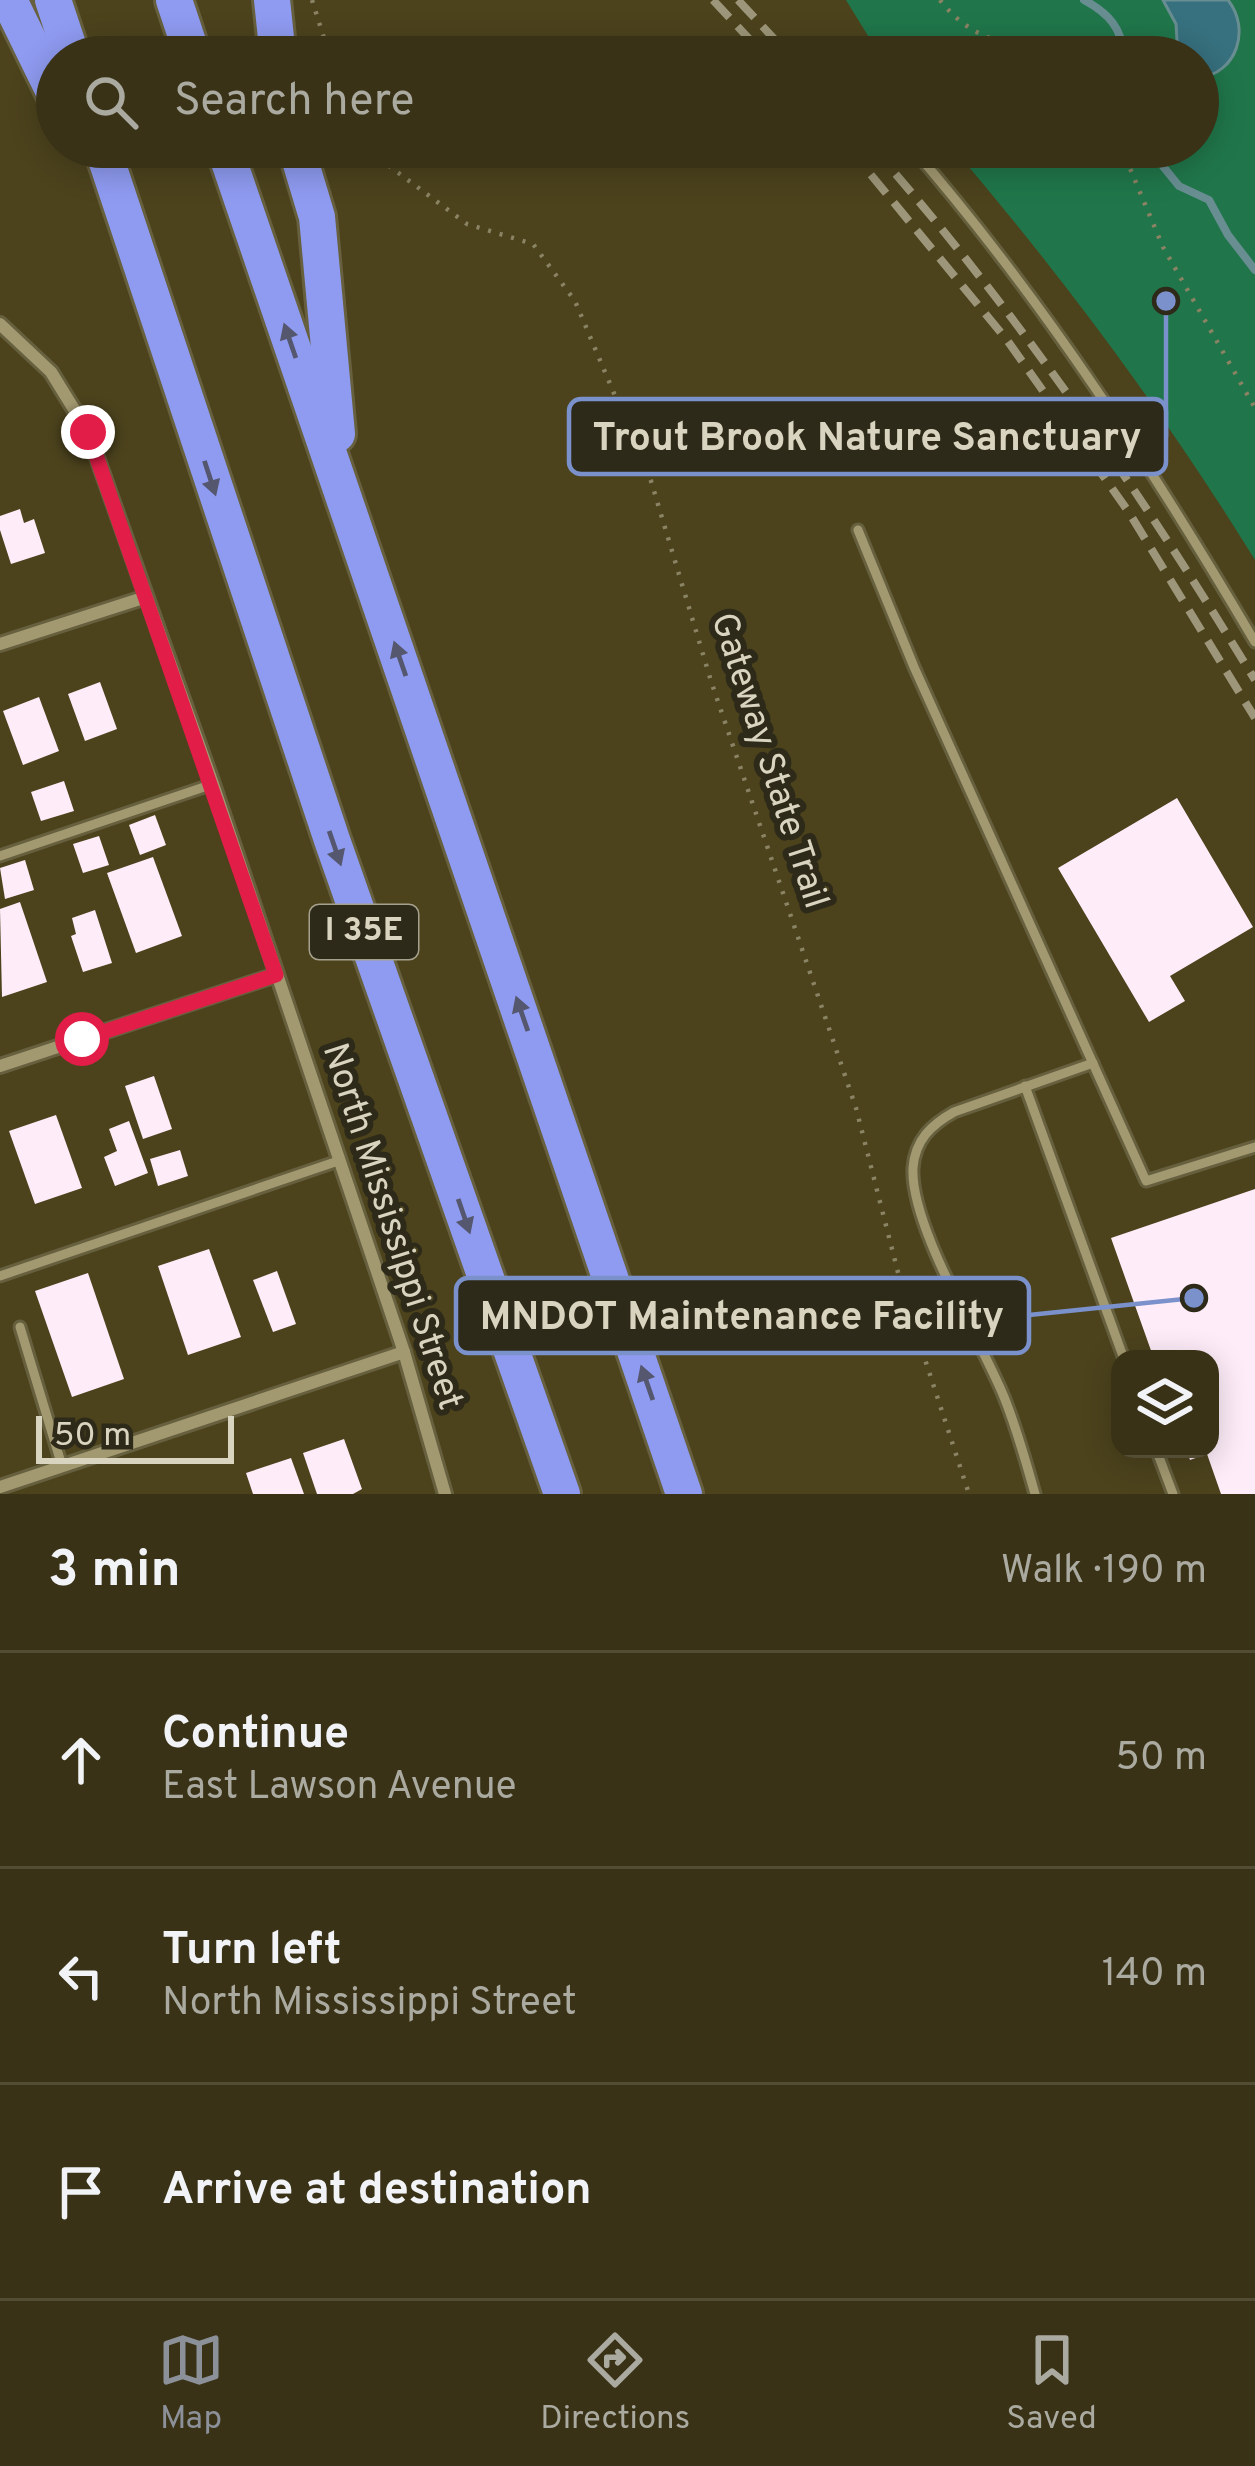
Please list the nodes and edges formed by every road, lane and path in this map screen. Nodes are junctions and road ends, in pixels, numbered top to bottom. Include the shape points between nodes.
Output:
1 (9, 0) edge
2 (53, 0) edge
3 (174, 0) edge
4 (272, 0) edge
5 (313, 0) edge
6 (940, 0) edge
7 (66, 36) edge
8 (186, 36) edge
9 (276, 36) edge
10 (324, 36) edge
11 (981, 36) edge
12 (36, 55) edge
13 (90, 168) edge
14 (109, 168) edge
15 (231, 168) edge
16 (302, 168) edge
17 (392, 168) edge
18 (928, 168) edge
19 (1130, 168) edge
20 (158, 317) junction
21 (0, 324) edge
22 (1255, 408) edge
23 (342, 491) junction
24 (857, 530) dead end
25 (146, 597) junction
26 (1255, 642) edge
27 (0, 644) edge
28 (213, 784) junction
29 (0, 856) edge
30 (276, 975) junction
31 (1093, 1063) junction
32 (0, 1066) edge
33 (1025, 1086) junction
34 (1255, 1147) edge
35 (338, 1161) junction
36 (0, 1276) edge
37 (20, 1327) dead end
38 (1121, 1350) edge
39 (404, 1352) junction
40 (1159, 1458) edge
41 (62, 1466) junction
42 (0, 1487) edge
43 (445, 1494) edge
44 (562, 1494) edge
45 (684, 1494) edge
46 (970, 1494) edge
47 (1034, 1494) edge
48 (1172, 1494) edge

1 - 12 highway
2 - 7 highway
3 - 8 highway
4 - 9 highway
5 - 10 path
6 - 11 path
13 - 20 highway
14 - 20 highway, I 35E
23 -> 15 highway
16 - 23 highway via 316,217
17 - 46 path, Gateway State Trail via 467,224 533,244 575,301 652,481 856,1108 903,1292
18 - 26 lane via 1051,323
19 - 22 path via 1163,247
20 -> 44 highway, I 35E
21 - 25 street, North Mississippi Street via 73,403
45 -> 23 highway
24 - 31 lane
25 - 27 street
25 - 28 street, North Mississippi Street
28 - 29 lane
28 - 30 street, North Mississippi Street
30 - 32 street
30 - 35 street, North Mississippi Street
31 - 33 lane
31 - 34 lane via 1146,1181
33 - 38 lane
33 - 47 lane via 936,1122 922,1137 912,1172 934,1248 1004,1397
35 - 36 lane
35 - 39 street, North Mississippi Street
37 - 41 lane
39 - 41 street
39 - 43 street, North Mississippi Street
40 - 48 lane
41 - 42 street

